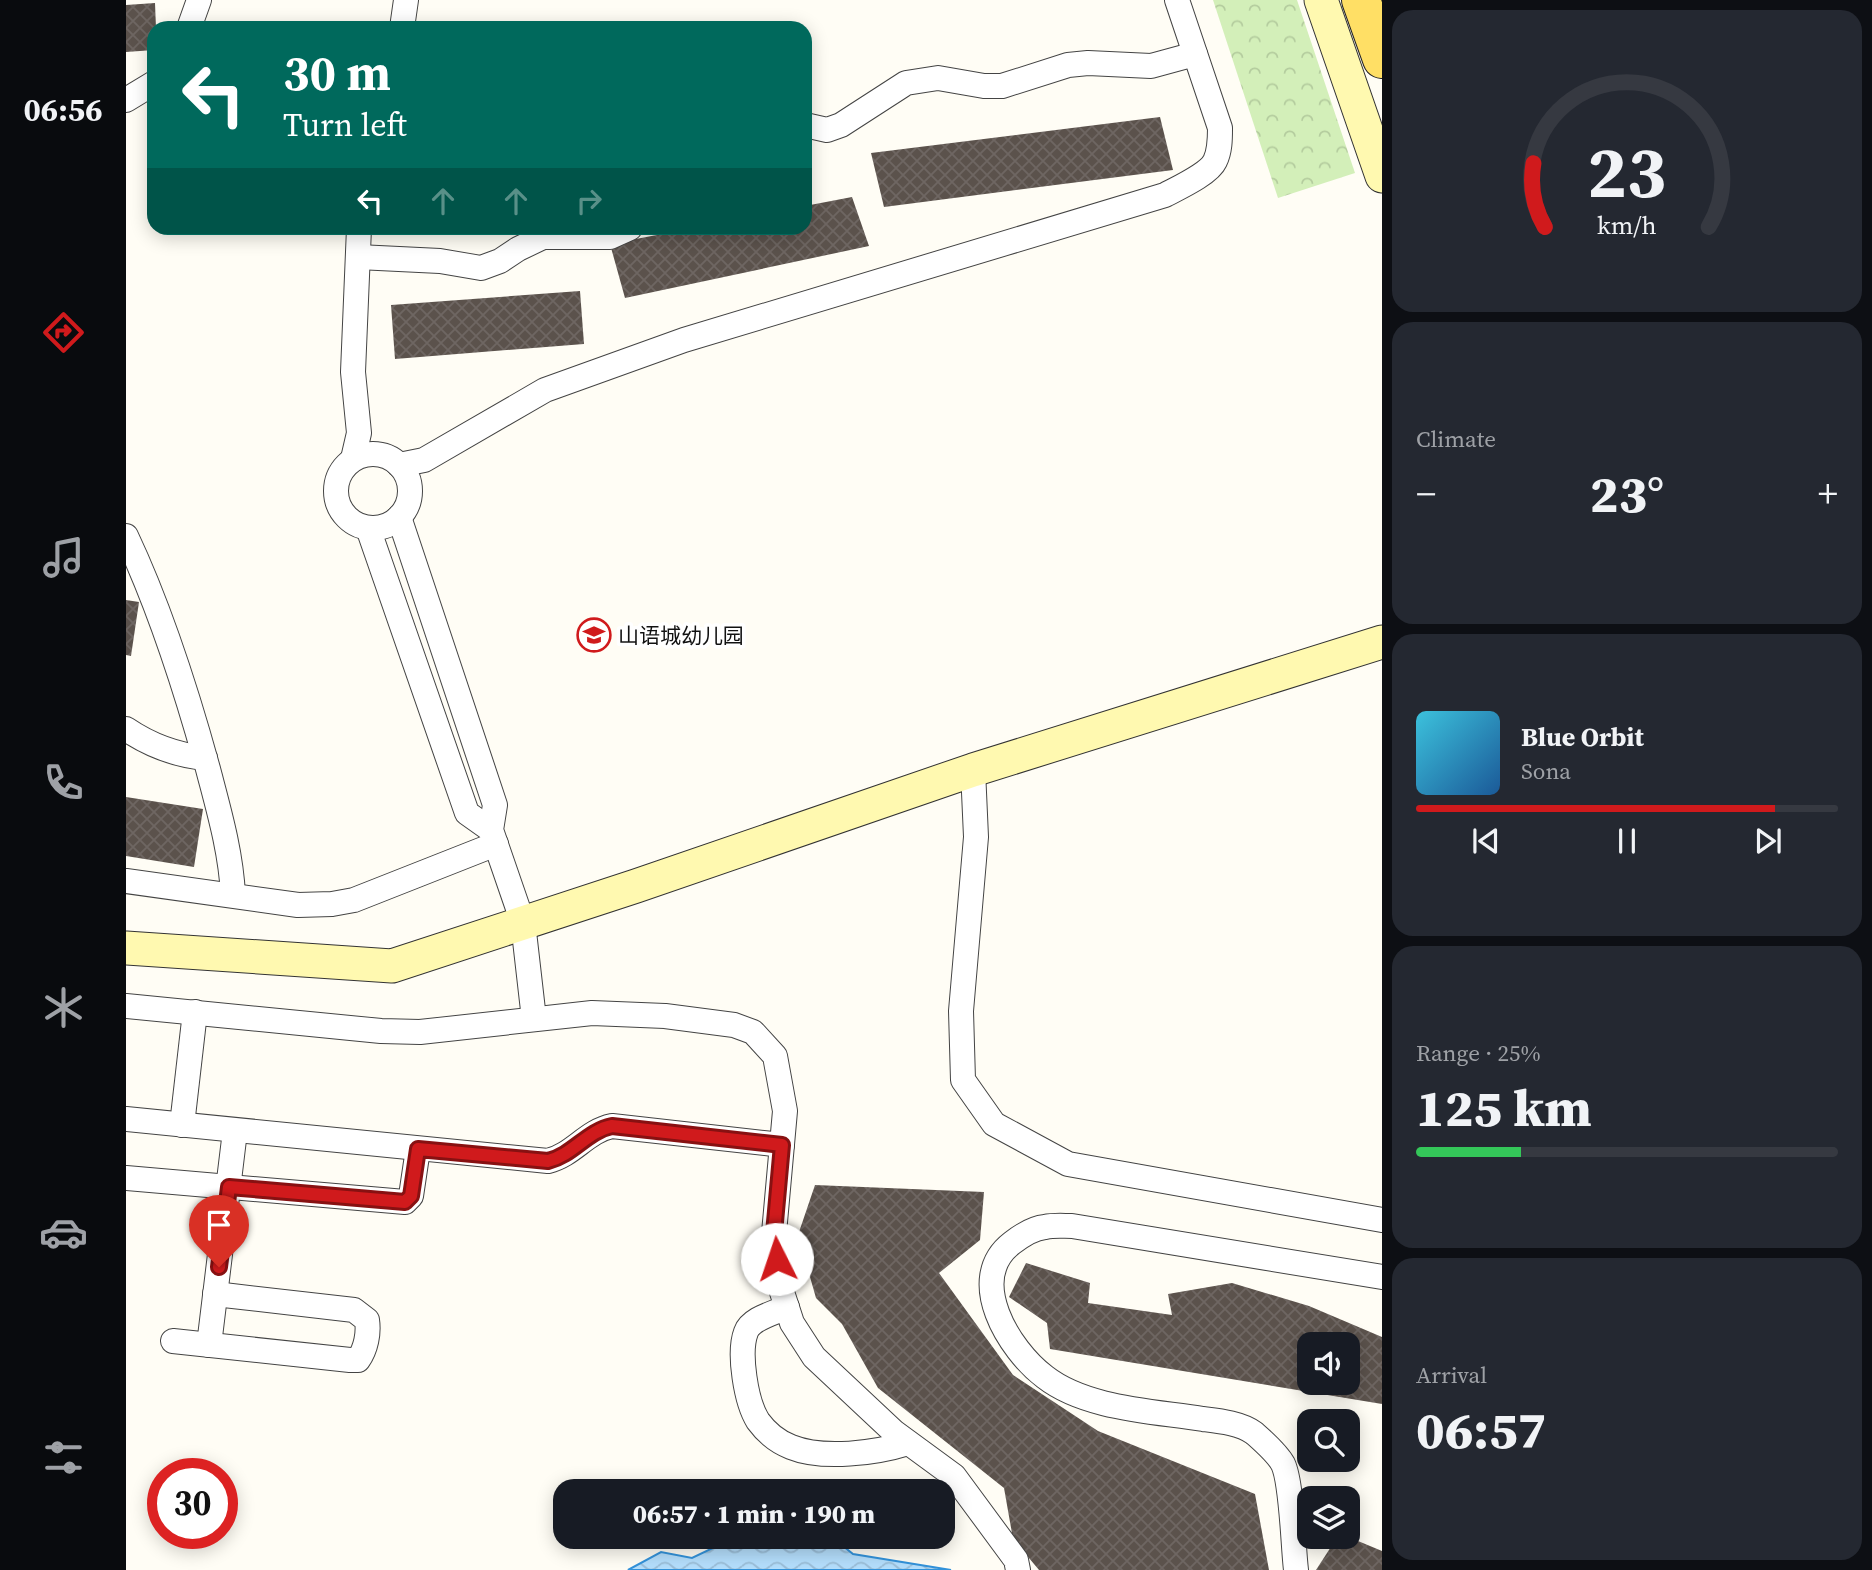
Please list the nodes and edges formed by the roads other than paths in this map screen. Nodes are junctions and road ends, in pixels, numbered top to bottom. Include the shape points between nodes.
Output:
1 (199, 0) edge
2 (406, 0) edge
3 (1177, 0) edge
4 (1321, 0) edge
5 (1361, 0) edge
6 (192, 21) edge
7 (403, 21) edge
8 (1195, 54) junction
9 (1382, 59) edge
10 (147, 87) edge
11 (126, 100) edge
12 (812, 127) edge
13 (1382, 176) edge
14 (359, 235) edge
15 (615, 235) edge
16 (358, 257) junction
17 (363, 457) junction
18 (404, 473) junction
19 (399, 517) junction
20 (368, 528) junction
21 (127, 539) edge
22 (1382, 642) edge
23 (126, 729) edge
24 (205, 758) junction
25 (973, 770) junction
26 (493, 837) junction
27 (126, 881) edge
28 (233, 895) junction
29 (523, 923) junction
30 (126, 948) edge
31 (126, 1006) edge
32 (195, 1012) junction
33 (534, 1019) junction
34 (126, 1119) edge
35 (183, 1125) junction
36 (234, 1130) junction
37 (782, 1145) junction
38 (418, 1149) junction
39 (126, 1178) edge
40 (229, 1187) junction
41 (1382, 1220) edge
42 (1382, 1277) edge
43 (215, 1294) junction
44 (787, 1307) junction
45 (173, 1341) dead end
46 (209, 1345) junction
47 (908, 1443) junction
48 (1018, 1570) edge
49 (1296, 1570) edge

1 - 6 street
2 - 7 street
3 - 8 street
4 - 13 main road
5 - 9 main road
8 - 12 street via 1151,66 1068,65 1002,86 919,80 906,83 841,125 827,130
8 - 18 street via 1220,128 1214,164 1190,182 1165,195 684,340 545,390
10 - 11 street
14 - 16 street
15 - 16 street via 543,237 481,268
16 - 17 street via 353,372
17 - 18 street via 389,457
17 - 20 street via 344,467 335,490 342,513
18 - 19 street via 410,499
19 - 20 street via 387,526
19 - 26 street via 495,805
20 - 26 street via 467,813
21 - 24 street via 151,589
22 - 25 main road
23 - 24 street via 178,755
24 - 28 street via 229,851
25 - 29 main road
25 - 41 street via 976,837 961,1011 963,1080 994,1124 1068,1164
26 - 28 street via 354,900 287,904
26 - 29 street
27 - 28 street
29 - 30 main road via 392,966
29 - 33 street
31 - 32 street
32 - 33 street via 420,1032
32 - 35 street
33 - 37 street via 592,1013 665,1016 753,1032 775,1056 785,1111
34 - 35 street
35 - 36 street
36 - 38 street
36 - 40 street
37 - 38 street via 612,1126 601,1128 568,1154 548,1161
37 - 44 street via 774,1233
38 - 40 street via 411,1196 405,1202
39 - 40 street
40 - 43 street
42 - 49 street via 1072,1226 1044,1227 1018,1238 1004,1248 995,1263 990,1288 996,1310 1016,1348 1045,1377 1100,1402 1229,1423 1251,1431 1268,1446 1283,1465
43 - 46 street
43 - 46 street via 354,1310 368,1326 358,1360
44 - 47 street via 814,1357
44 - 47 street via 752,1324 744,1346 748,1391 757,1419 770,1435 792,1448 828,1453 866,1452
45 - 46 street
47 - 48 street via 954,1476 1016,1560

